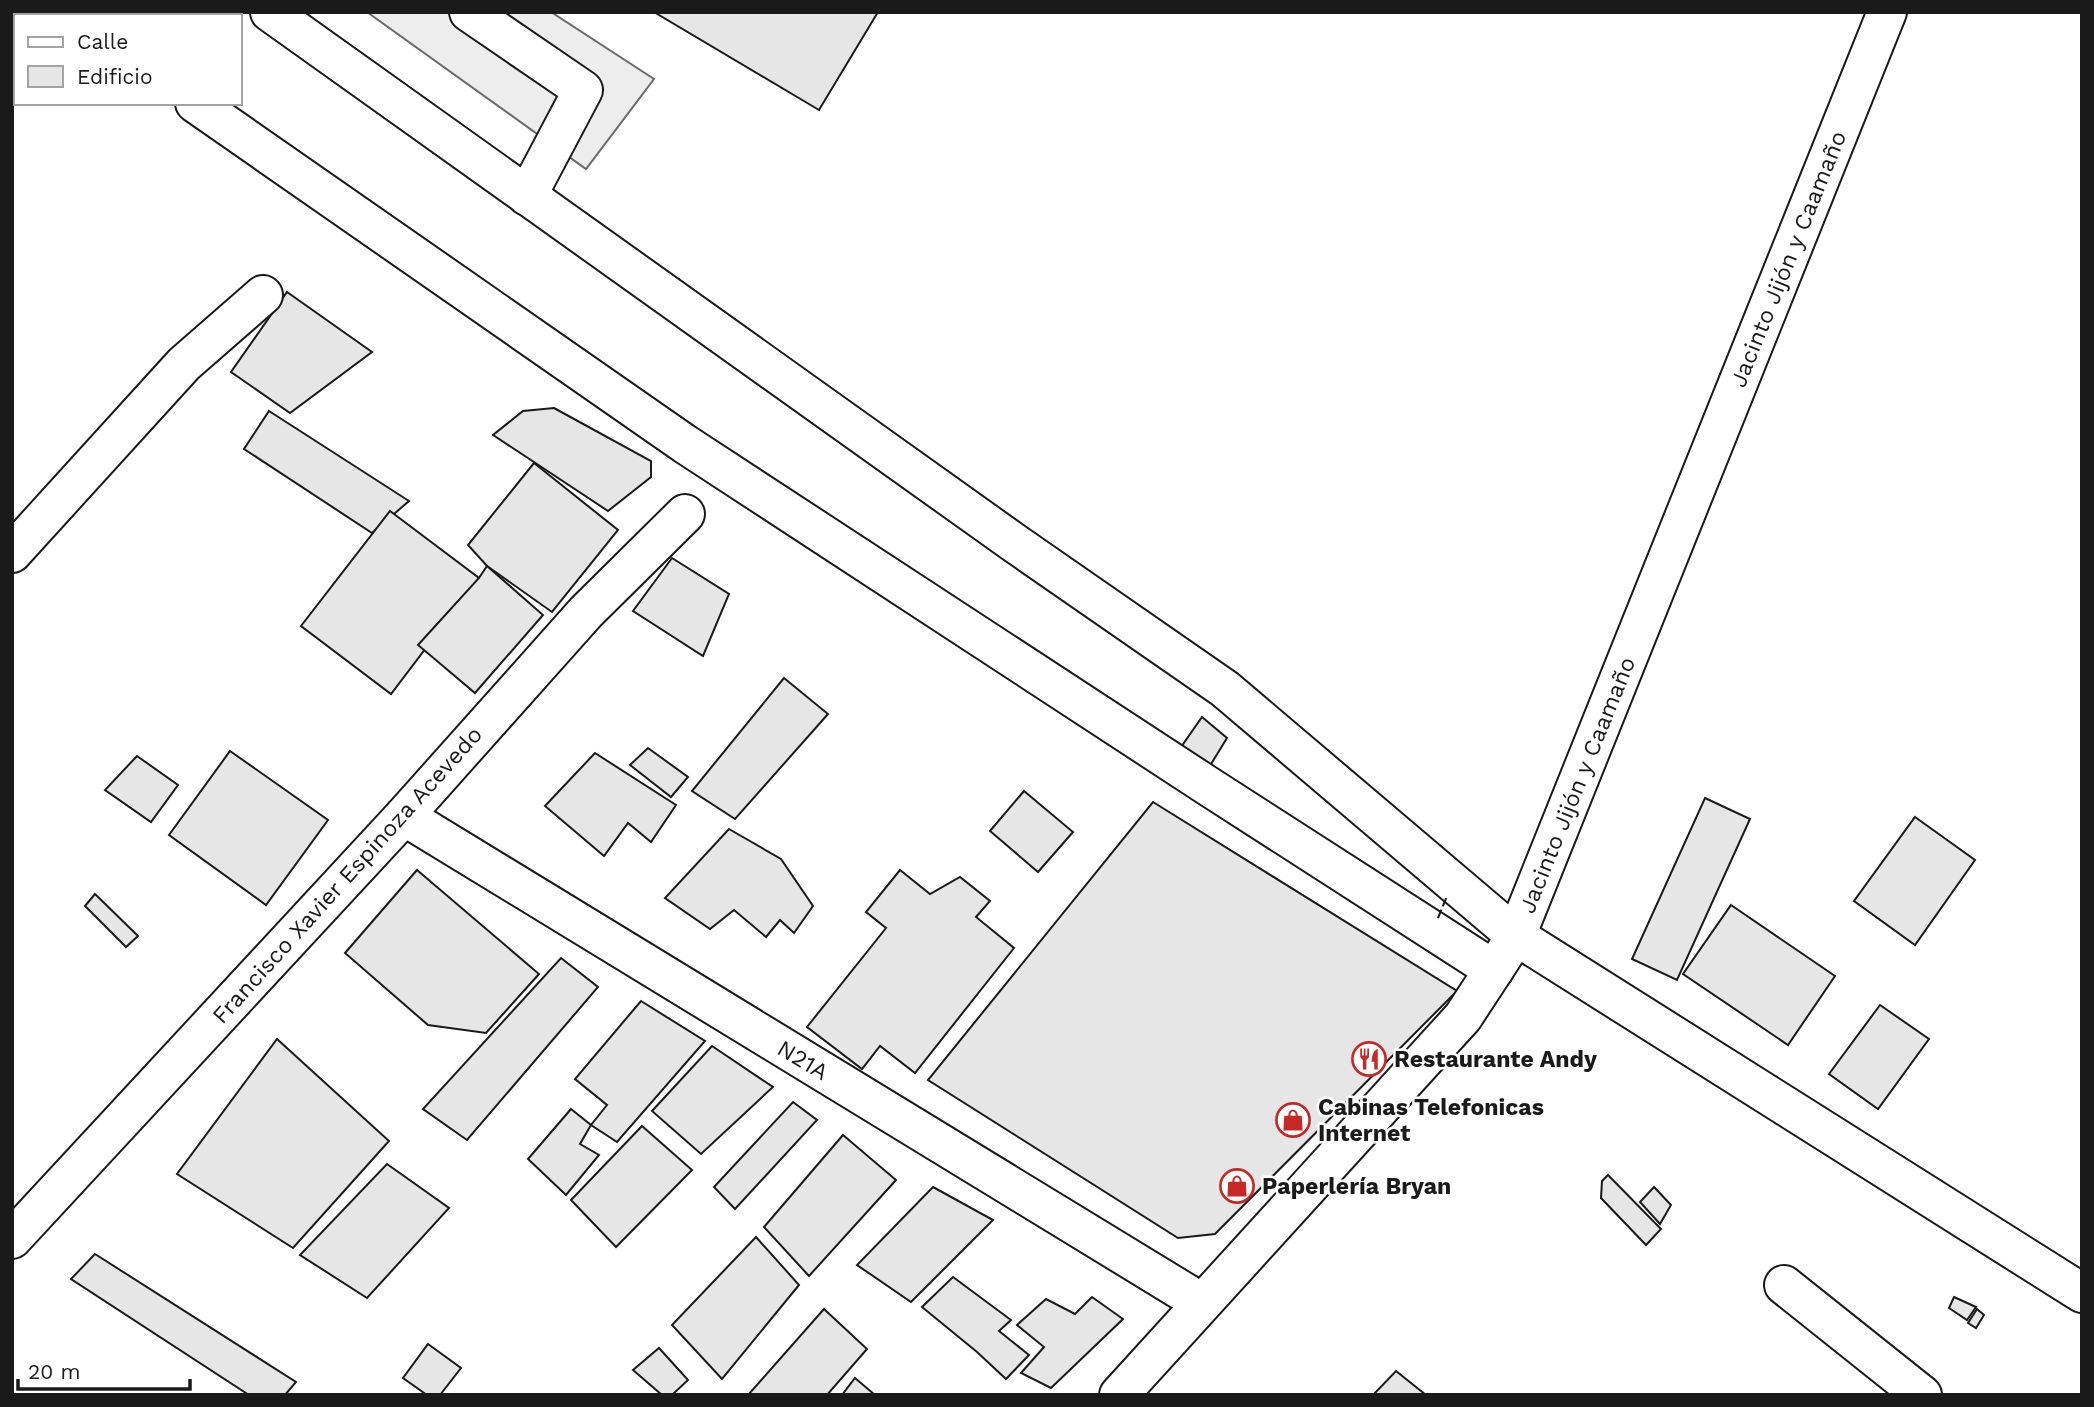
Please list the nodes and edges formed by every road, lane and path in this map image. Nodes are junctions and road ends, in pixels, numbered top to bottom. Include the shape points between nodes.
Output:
1 (270, 12) edge
2 (469, 12) edge
3 (1887, 12) edge
4 (198, 105) edge
5 (527, 196) junction
6 (263, 295) dead end
7 (685, 514) dead end
8 (12, 553) edge
9 (404, 816) junction
10 (1516, 936) junction
11 (1494, 970) junction
12 (12, 1239) edge
13 (1784, 1285) dead end
14 (2082, 1293) edge
15 (1202, 1303) junction
16 (1119, 1395) edge
17 (1923, 1395) edge

1 - 5 street
2 - 5 street via 583,90
3 - 10 street, Jacinto Jijón y Caamaño
4 - 11 street via 685,444
5 - 10 street via 1224,689
6 - 8 street via 184,364
7 - 9 street, Francisco Xavier Espinoza Acevedo via 586,612
9 - 12 street, Francisco Xavier Espinoza Acevedo
9 - 15 street, N21A
10 - 11 street
10 - 14 street, Jacinto Jijón y Caamaño
11 - 15 street via 1463,1017
13 - 17 street
15 - 16 street

